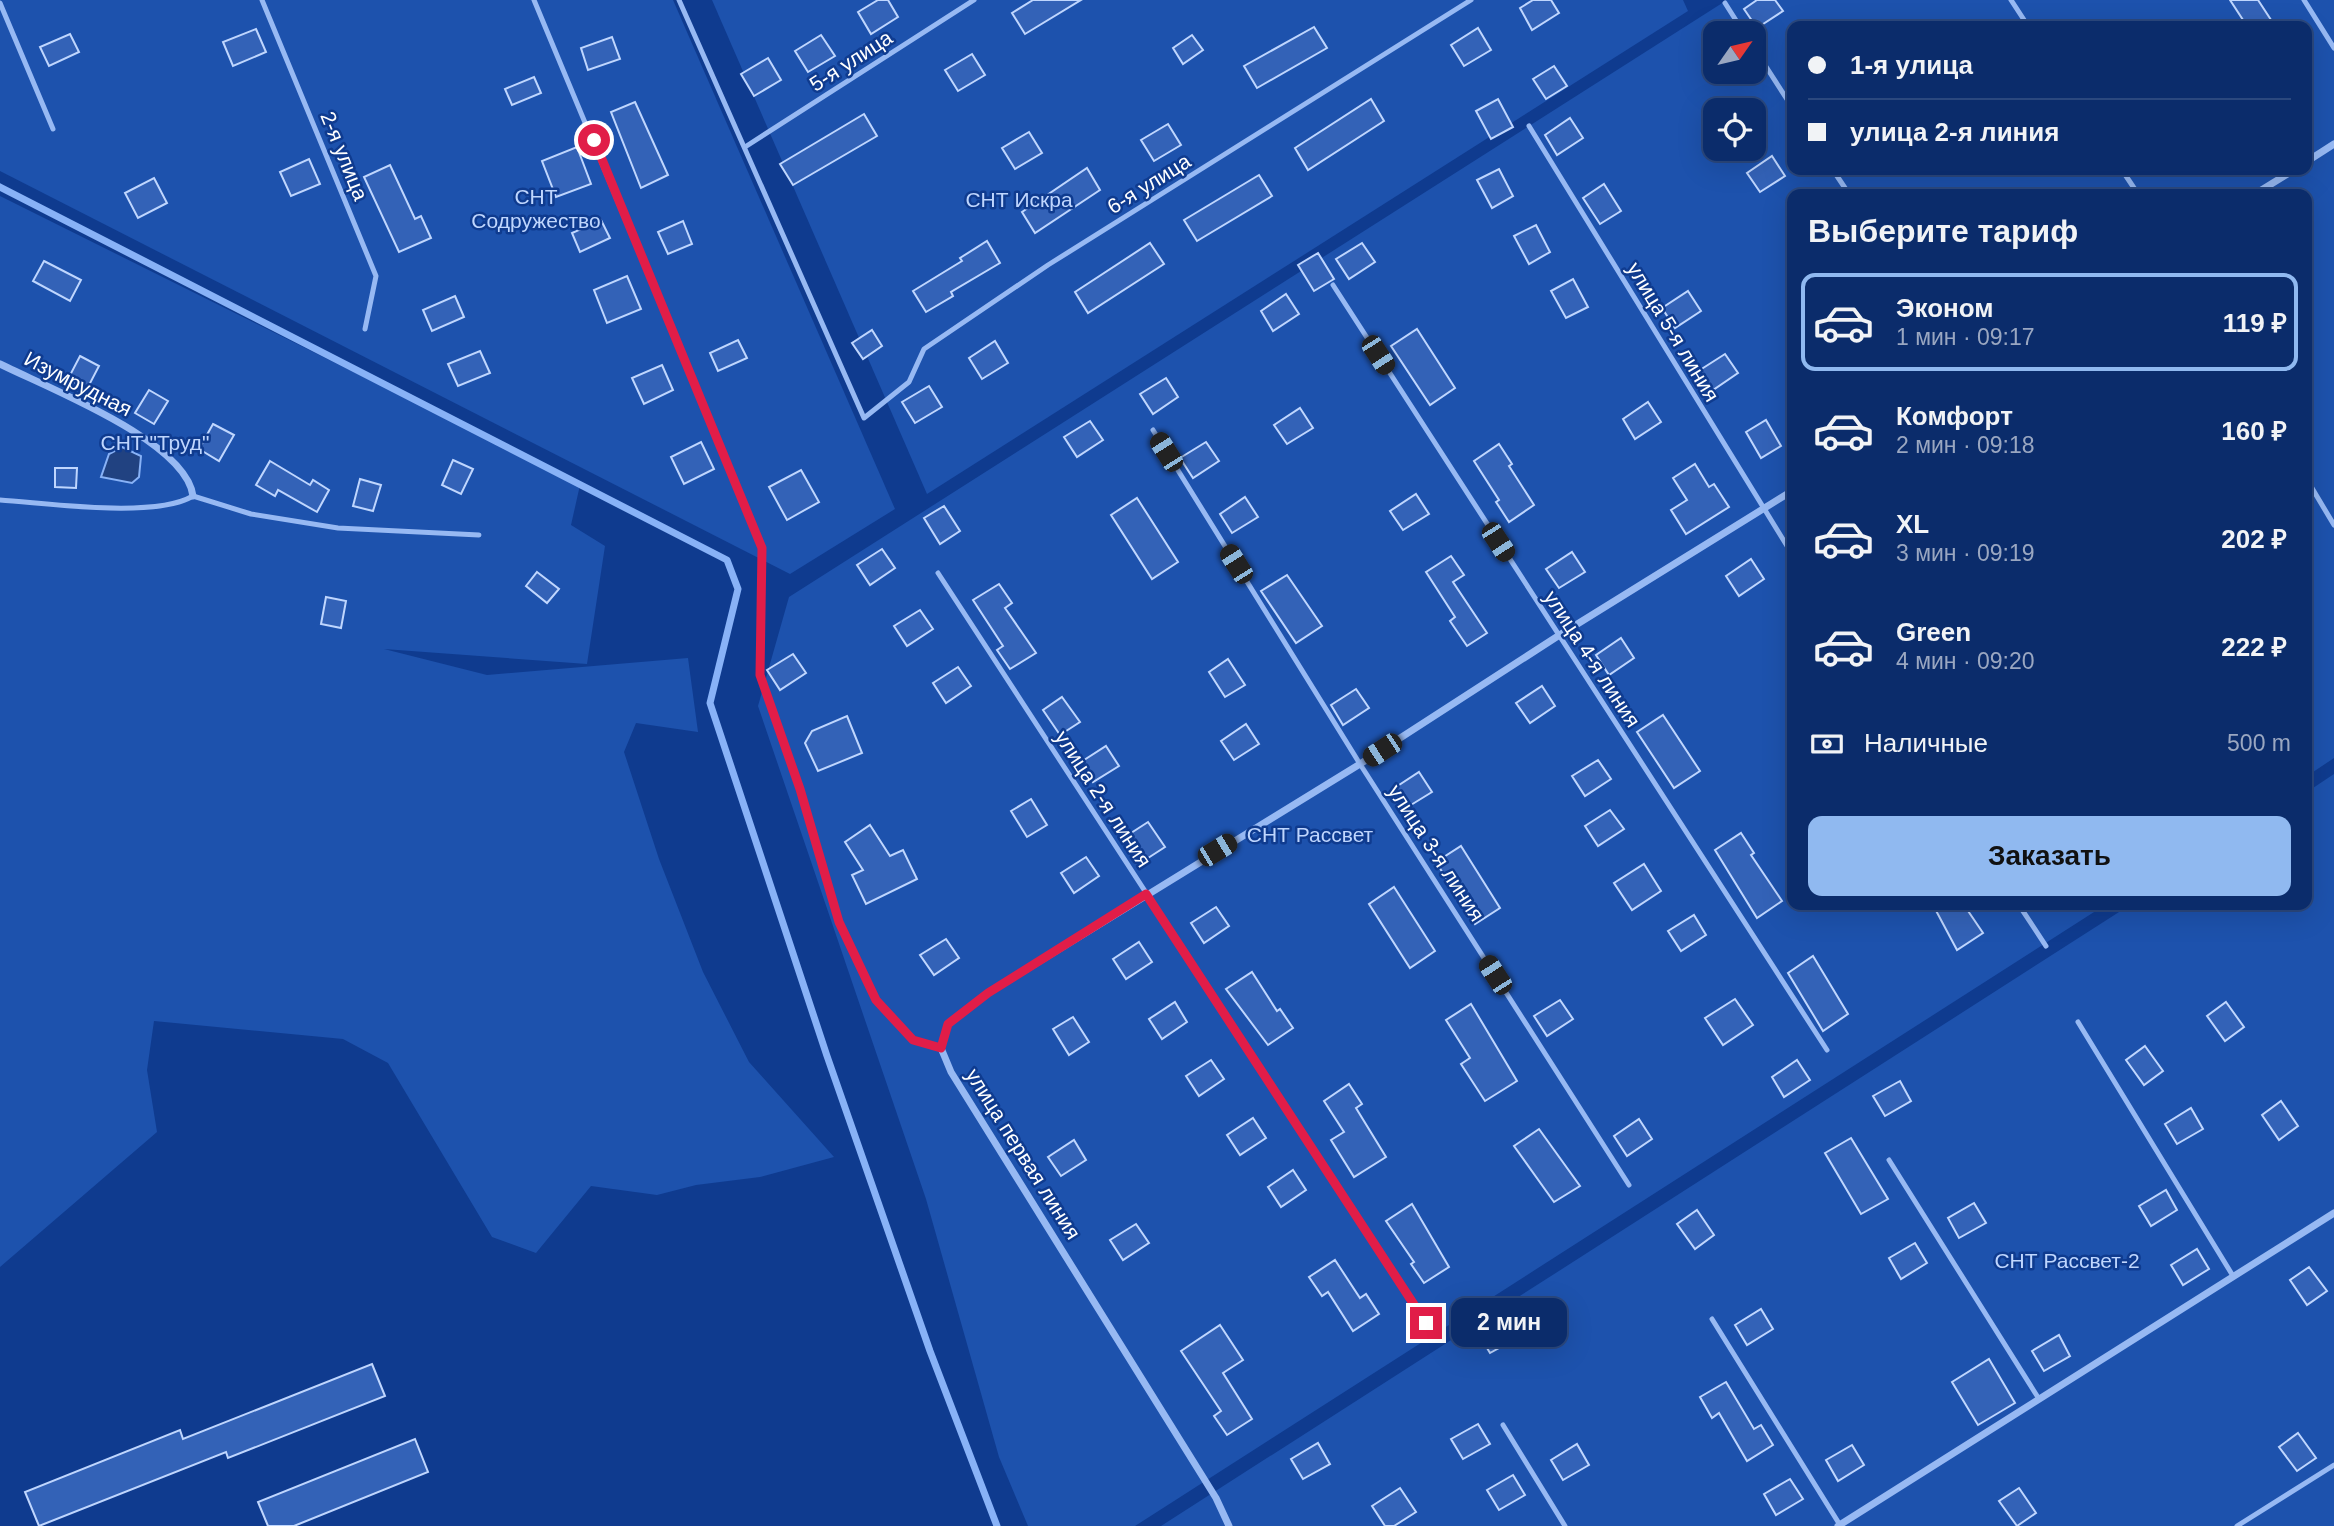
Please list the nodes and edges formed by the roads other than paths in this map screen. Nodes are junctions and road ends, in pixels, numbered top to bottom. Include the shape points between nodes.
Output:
1 (262, 0) edge
2 (534, 0) edge
3 (679, 0) edge
4 (974, 0) edge
5 (1471, 0) edge
6 (2011, 0) edge
7 (2304, 0) edge
8 (0, 3) edge
9 (1725, 4) dead end
10 (1736, 21) edge
11 (2025, 21) edge
12 (2334, 48) edge
13 (1766, 67) edge
14 (1787, 99) edge
15 (1529, 126) dead end
16 (53, 129) dead end
17 (2334, 144) edge
18 (745, 147) junction
19 (2312, 158) edge
20 (2286, 175) edge
21 (2263, 189) edge
22 (1333, 285) dead end
23 (365, 329) dead end
24 (0, 365) edge
25 (1153, 430) dead end
26 (2312, 488) edge
27 (1787, 494) edge
28 (193, 496) junction
29 (0, 500) edge
30 (1763, 509) junction
31 (2334, 525) edge
32 (479, 535) dead end
33 (1787, 546) edge
34 (938, 573) dead end
35 (1558, 636) junction
36 (760, 675) joint
37 (1360, 764) junction
38 (1146, 894) junction
39 (2022, 910) edge
40 (2046, 946) dead end
41 (2078, 1022) dead end
42 (941, 1048) junction
43 (1826, 1050) dead end
44 (1889, 1160) dead end
45 (1629, 1185) dead end
46 (2334, 1213) edge
47 (2233, 1276) junction
48 (1712, 1319) dead end
49 (1426, 1323) dead end
50 (2039, 1399) junction
51 (1503, 1425) dead end
52 (2334, 1465) edge
53 (1839, 1525) edge
54 (1229, 1526) edge
55 (1565, 1526) edge
56 (2237, 1526) edge

1 - 23 lane, 2-я улица via 376,276
2 - 36 lane via 762,548
3 - 18 lane
4 - 18 lane, 5-я улица
5 - 18 lane, 6-я улица via 1048,265 924,349 909,382 864,418
6 - 11 lane
7 - 12 lane
8 - 16 lane
9 - 10 lane
13 - 14 lane
15 - 30 lane, улица 5-я линия
17 - 19 street
20 - 21 street
22 - 35 lane, улица 4-я линия
24 - 28 street, Изумрудная via 146,438 179,466 192,483
25 - 37 lane, улица 3-я линия
26 - 31 lane
27 - 30 street
28 - 29 lane via 179,504 131,508
28 - 32 lane via 251,514 338,528
30 - 33 lane, улица 5-я линия
30 - 35 street
34 - 38 lane, улица 2-я линия
35 - 37 street
35 - 43 lane, улица 4-я линия
36 - 42 street via 839,922 876,1000 913,1040
37 - 38 street
37 - 45 lane, улица 3-я линия
38 - 42 street via 988,993 948,1024
38 - 49 lane, улица 2-я линия
39 - 40 lane
41 - 47 lane
42 - 54 street, улица первая линия via 951,1072 1216,1498
44 - 50 lane
46 - 47 street
47 - 50 street
48 - 53 lane
50 - 53 street
51 - 55 lane
52 - 56 lane

